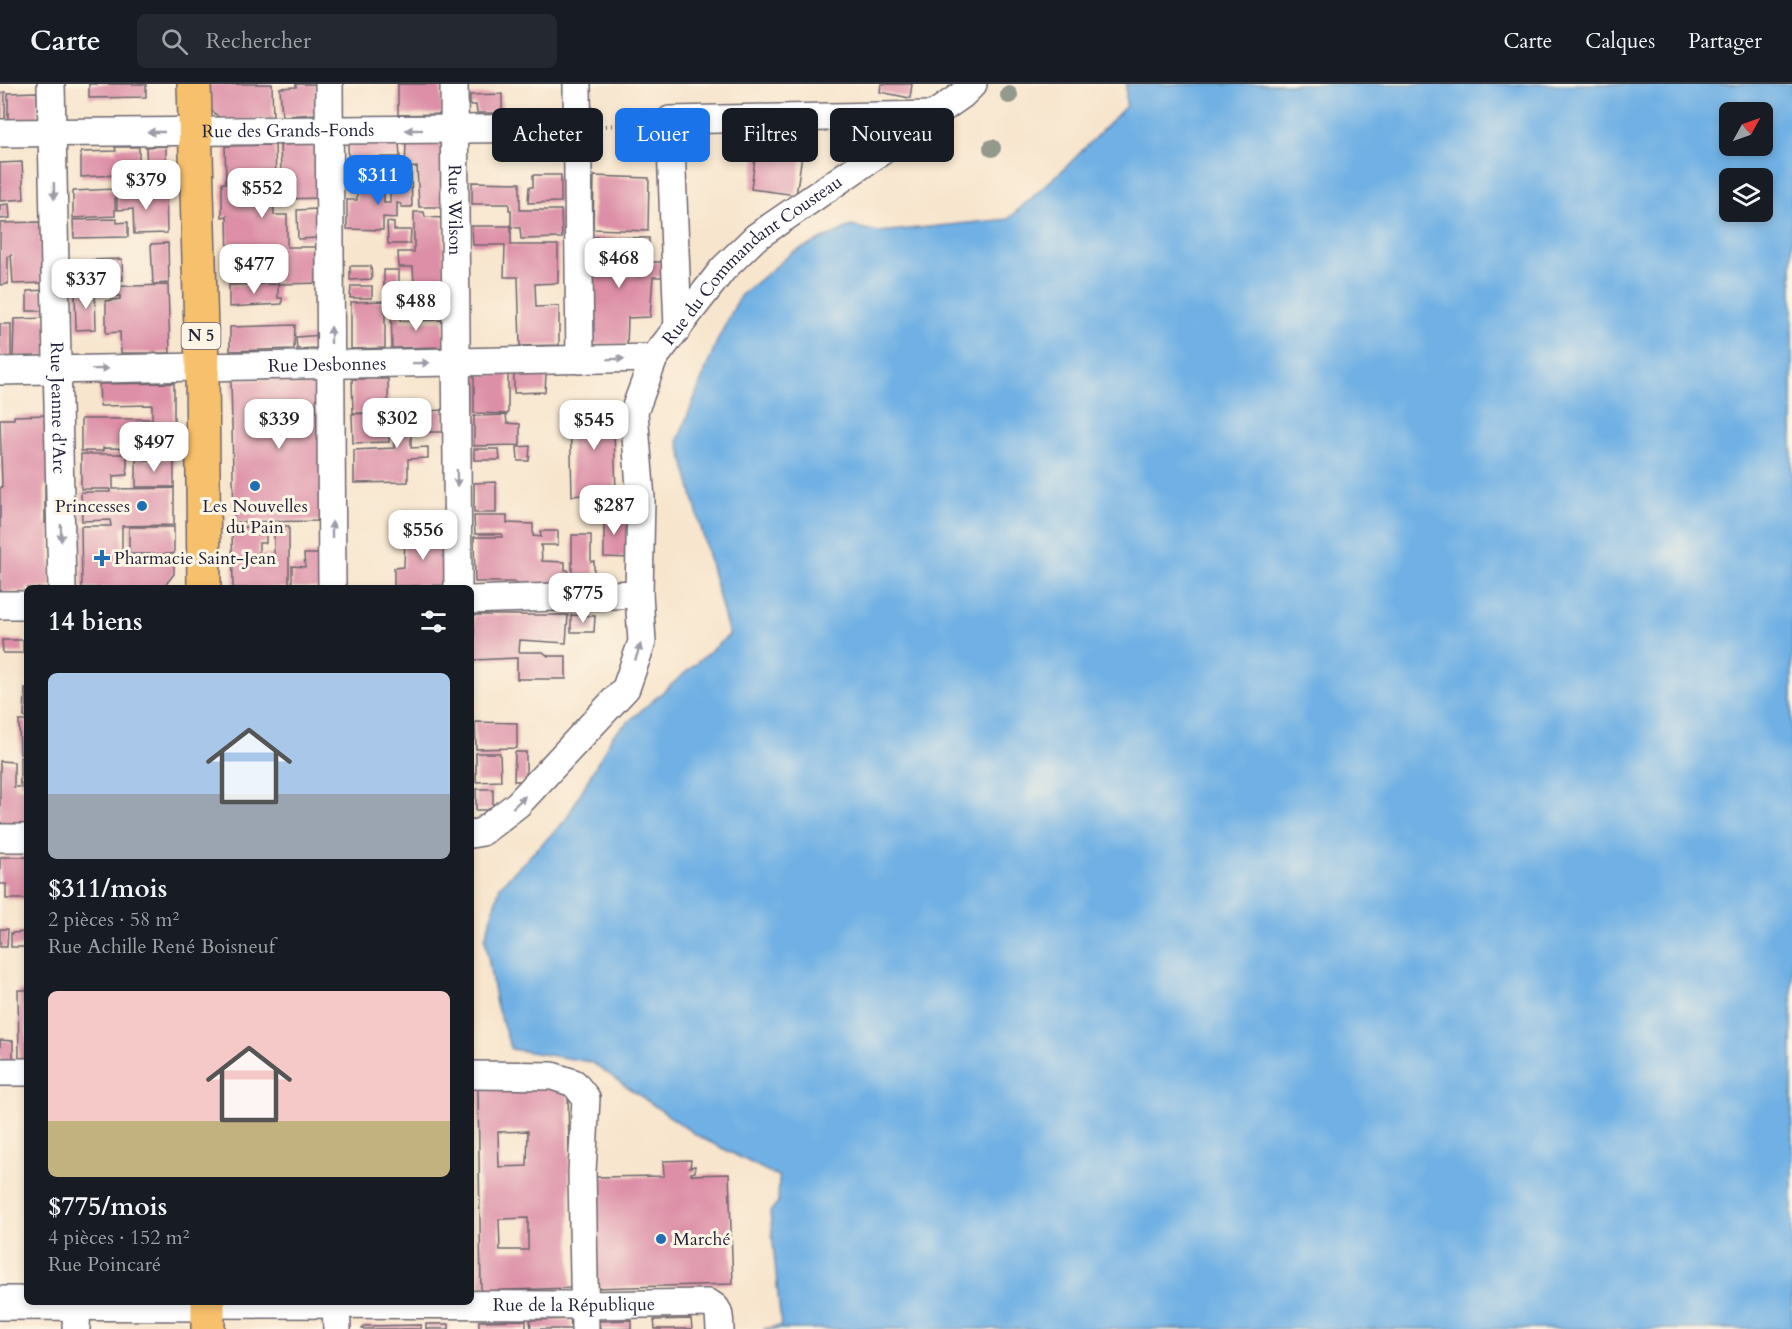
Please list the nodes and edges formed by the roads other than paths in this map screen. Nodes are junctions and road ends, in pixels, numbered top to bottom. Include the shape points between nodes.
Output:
1 (51, 84) edge
2 (194, 84) edge
3 (329, 84) edge
4 (454, 84) edge
5 (577, 84) edge
6 (973, 84) edge
7 (577, 108) edge
8 (943, 108) edge
9 (830, 117) edge
10 (454, 129) junction
11 (492, 129) edge
12 (329, 130) junction
13 (196, 132) junction
14 (0, 133) edge
15 (52, 133) junction
16 (577, 162) edge
17 (865, 162) edge
18 (678, 328) junction
19 (654, 358) junction
20 (580, 360) junction
21 (456, 362) junction
22 (331, 364) junction
23 (202, 367) junction
24 (57, 369) junction
25 (0, 371) edge
26 (62, 585) edge
27 (204, 585) edge
28 (332, 585) edge
29 (458, 585) edge
30 (639, 594) junction
31 (474, 600) edge
32 (0, 605) edge
33 (24, 605) edge
34 (474, 833) edge
35 (0, 838) edge
36 (24, 838) edge
37 (0, 1072) edge
38 (24, 1072) edge
39 (474, 1075) edge
40 (0, 1302) edge
41 (77, 1312) edge
42 (208, 1312) edge
43 (336, 1312) edge
44 (466, 1312) edge
45 (585, 1317) edge
46 (718, 1317) edge

1 - 15 street, Rue Jeanne d'Arc
2 - 13 main road, N 5
3 - 12 street
4 - 10 street, Rue Wilson
5 - 7 street
6 - 8 street, Rue du Commandant Cousteau
9 - 18 street via 670,120
10 - 11 street, Rue des Grands-Fonds
10 -> 12 street, Rue des Grands-Fonds
10 - 21 street, Rue Wilson
12 - 13 street, Rue des Grands-Fonds
22 -> 12 street
13 -> 15 street, Rue des Grands-Fonds
13 - 23 main road, N 5
14 - 15 street, Rue des Grands-Fonds
15 -> 24 street, Rue Jeanne d'Arc
16 - 20 street
17 - 18 street, Rue du Commandant Cousteau via 756,237 723,269
18 - 19 street, Rue du Commandant Cousteau
20 -> 19 street, Rue Desbonnes
19 - 30 street, Rue du Commandant Cousteau via 634,412 641,499
20 - 21 street, Rue Desbonnes
22 -> 21 street, Rue Desbonnes
21 -> 29 street, Rue Wilson
22 - 23 street, Rue Desbonnes
28 -> 22 street
24 -> 23 street, Rue Desbonnes
23 - 27 main road, N 5
24 - 25 street, Rue Desbonnes
24 -> 26 street, Rue Jeanne d'Arc
30 - 31 street
34 -> 30 street, Rue du Commandant Cousteau via 482,832 518,804 626,688 642,642
32 - 33 street
35 - 36 street
37 - 38 street
39 - 45 street via 552,1076 574,1083 586,1098 582,1172
40 - 41 street, Rue de la République
41 - 42 street, Rue de la République
42 - 43 street, Rue de la République
43 - 44 street, Rue de la République
44 - 45 street, Rue de la République
45 - 46 street, Rue de la République via 708,1303

